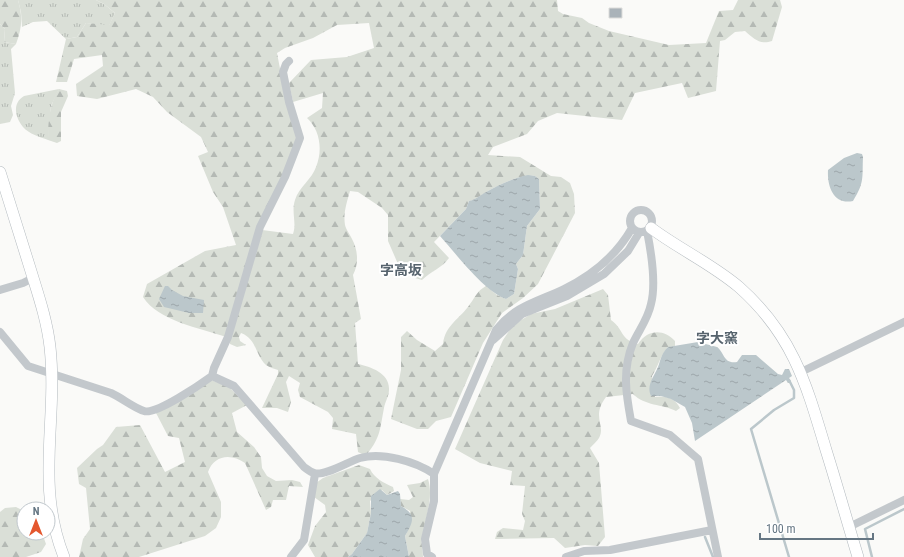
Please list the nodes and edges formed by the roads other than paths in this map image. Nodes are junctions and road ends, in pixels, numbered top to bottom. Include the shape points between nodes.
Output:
1 (290, 60) dead end
2 (0, 172) edge
3 (642, 230) junction
4 (33, 278) junction
5 (0, 290) edge
6 (904, 322) edge
7 (0, 332) edge
8 (801, 372) junction
9 (52, 375) junction
10 (212, 376) junction
11 (315, 474) junction
12 (434, 474) junction
13 (904, 500) edge
14 (849, 527) junction
15 (712, 530) junction
16 (64, 557) edge
17 (291, 557) edge
18 (432, 557) edge
19 (566, 557) edge
20 (718, 557) edge
21 (858, 557) edge

1 - 10 street via 283,72 300,138 285,177 260,227 228,337
2 - 4 street
3 - 8 street via 726,278 748,297 780,332
3 - 12 street via 604,274 522,314 492,341
3 - 15 street via 653,294 648,314 633,343 625,367 631,422 670,435 698,459
4 - 5 street
4 - 9 street via 46,322
6 - 8 street
7 - 9 street via 28,366
8 - 14 street
9 - 10 street via 111,393 149,412 183,395
9 - 16 street via 49,500 54,529
10 - 11 street via 234,386 304,467
11 - 12 street via 373,456 407,462 426,468
11 - 17 street via 304,540
12 - 18 street via 434,501 426,539 427,554
13 - 14 street
14 - 21 street
15 - 19 street via 610,550 584,551
15 - 20 street

